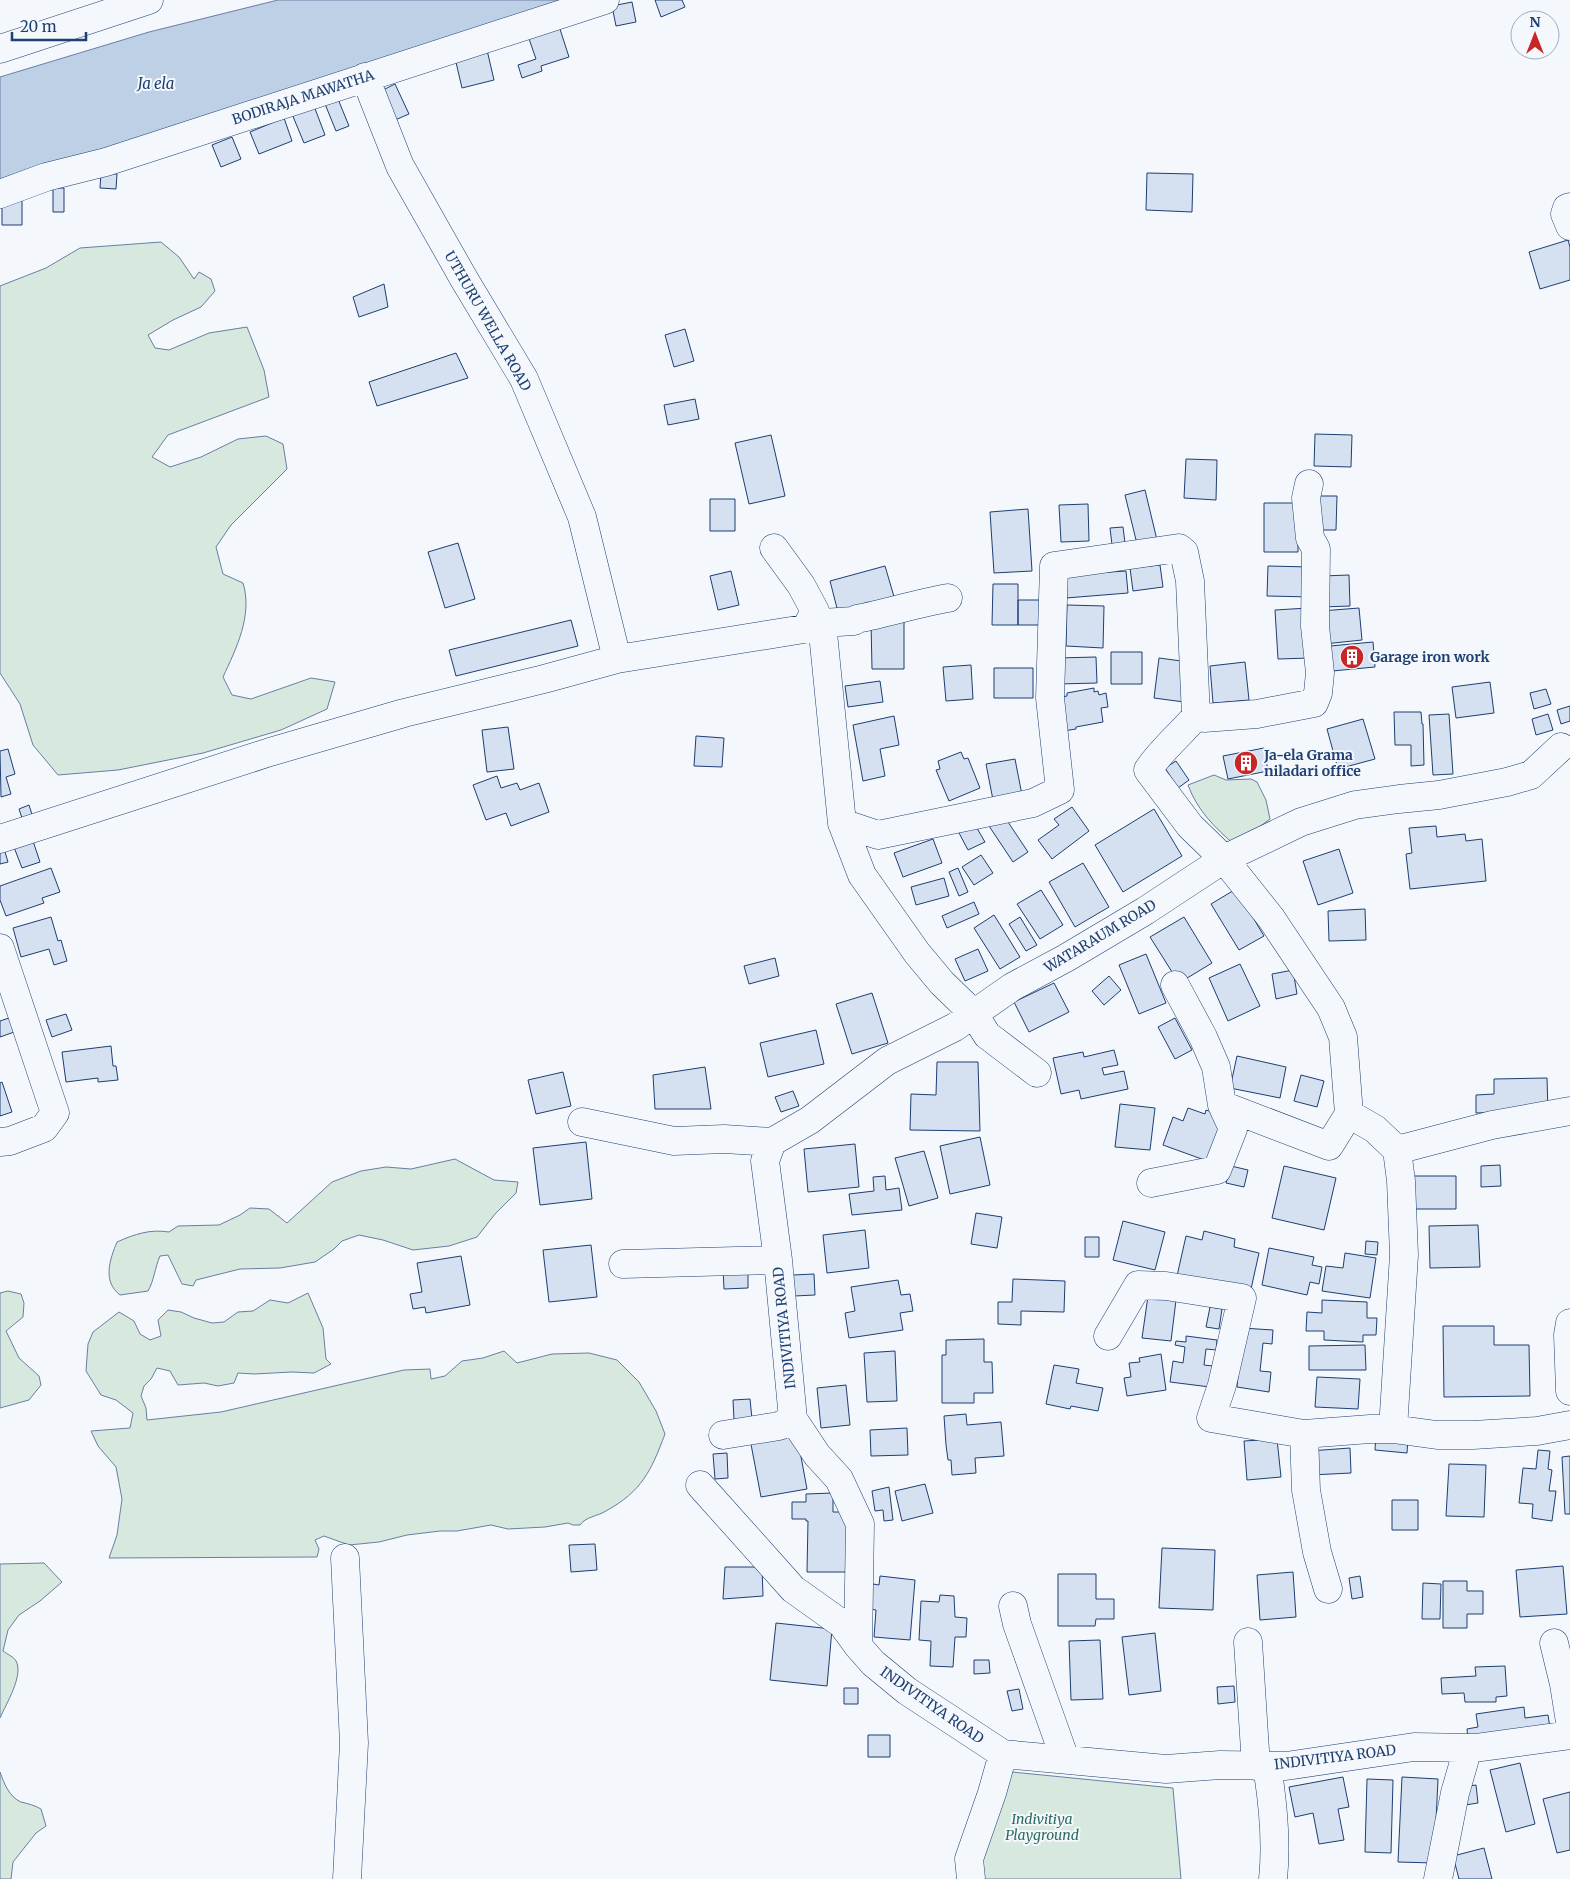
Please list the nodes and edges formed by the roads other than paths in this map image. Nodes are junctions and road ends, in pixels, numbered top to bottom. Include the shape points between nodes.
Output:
1 (149, 0) edge
2 (605, 0) edge
3 (0, 49) edge
4 (365, 77) junction
5 (0, 194) edge
6 (1570, 207) edge
7 (1570, 226) edge
8 (1308, 484) dead end
9 (774, 548) dead end
10 (948, 598) dead end
11 (814, 625) junction
12 (617, 659) junction
13 (1196, 716) junction
14 (1561, 747) dead end
15 (842, 823) junction
16 (0, 839) edge
17 (1224, 859) junction
18 (0, 948) edge
19 (1174, 985) dead end
20 (974, 1014) junction
21 (1037, 1073) dead end
22 (1222, 1105) junction
23 (1570, 1111) edge
24 (1349, 1114) junction
25 (582, 1122) dead end
26 (0, 1142) edge
27 (772, 1142) junction
28 (1397, 1150) junction
29 (1151, 1183) dead end
30 (778, 1260) junction
31 (623, 1264) dead end
32 (1570, 1323) edge
33 (1108, 1336) dead end
34 (1570, 1391) edge
35 (792, 1419) junction
36 (1570, 1425) edge
37 (1393, 1429) junction
38 (724, 1434) dead end
39 (1304, 1434) junction
40 (700, 1485) dead end
41 (345, 1558) dead end
42 (1328, 1589) dead end
43 (1013, 1606) dead end
44 (1248, 1642) dead end
45 (1554, 1643) dead end
46 (858, 1646) junction
47 (1570, 1722) edge
48 (1570, 1735) edge
49 (1468, 1748) junction
50 (1002, 1754) junction
51 (1065, 1759) junction
52 (1262, 1766) junction
53 (347, 1879) edge
54 (970, 1879) edge
55 (1273, 1879) edge
56 (1438, 1879) edge

1 - 3 street
2 - 4 street, BODIRAJA MAWATHA
4 - 5 street, BODIRAJA MAWATHA
4 - 12 street, UTHURU WELLA ROAD via 400,166 524,379 582,517
6 - 7 street via 1565,214
8 - 13 street via 1306,498 1310,538 1316,550 1320,673 1314,703 1258,714
9 - 11 street via 815,611
10 - 11 street via 854,621
11 - 12 street
11 - 15 street
12 - 16 street via 404,713 270,752
13 - 15 street via 1190,581 1184,552 1179,548 1054,566 1050,698 1060,790 1033,803 878,835
13 - 17 street via 1159,753 1148,770 1190,826
14 - 17 street, WATARAUM ROAD via 1531,775 1439,795 1355,806 1301,822
15 - 20 street via 862,875 886,910 942,983
17 - 20 street, WATARAUM ROAD via 1145,911 1012,987
17 - 24 street via 1271,918 1331,1008 1343,1037
18 - 26 street via 55,1113 44,1128
19 - 22 street via 1216,1067
20 - 21 street via 987,1034
20 - 27 street, WATARAUM ROAD via 887,1061 810,1120
22 - 24 street via 1328,1146
22 - 29 street via 1232,1129 1217,1170
23 - 28 street via 1492,1125
24 - 28 street via 1375,1129
25 - 27 street via 674,1141 724,1139
27 - 30 street via 765,1161
28 - 37 street via 1404,1255
30 - 31 street, INDIVITIYA ROAD
30 - 35 street, INDIVITIYA ROAD
32 - 34 street
33 - 39 street via 1138,1285 1242,1298 1211,1418
35 - 38 street via 779,1426
35 - 46 street, INDIVITIYA ROAD via 817,1455 839,1479 860,1524
36 - 37 street via 1537,1431 1473,1435 1437,1435
37 - 39 street
39 - 42 street via 1306,1490 1317,1552
40 - 46 street via 792,1589 842,1624
41 - 53 street via 354,1743
43 - 51 street
44 - 52 street
45 - 47 street
46 - 50 street, INDIVITIYA ROAD via 907,1691
48 - 49 street, INDIVITIYA ROAD
49 - 52 street, INDIVITIYA ROAD via 1414,1747 1286,1766
49 - 56 street via 1455,1793
50 - 51 street, INDIVITIYA ROAD
50 - 54 street via 969,1859
51 - 52 street, INDIVITIYA ROAD via 1166,1770 1220,1765
52 - 55 street via 1272,1796

